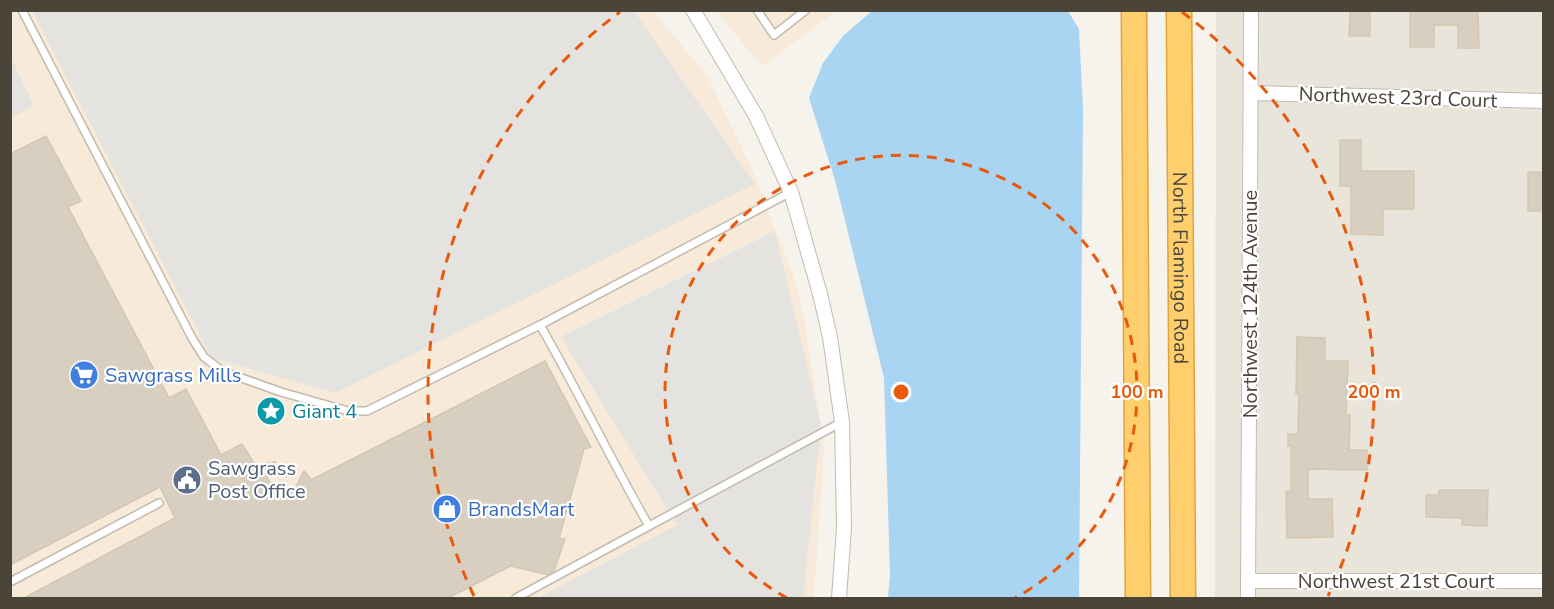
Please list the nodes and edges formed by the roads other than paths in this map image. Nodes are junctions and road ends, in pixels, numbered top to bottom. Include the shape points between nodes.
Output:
1 (22, 10) edge
2 (693, 10) edge
3 (758, 10) edge
4 (806, 10) edge
5 (1134, 10) edge
6 (1179, 10) edge
7 (1251, 10) edge
8 (1252, 93) junction
9 (1544, 101) edge
10 (791, 192) junction
11 (540, 325) junction
12 (842, 422) junction
13 (159, 503) dead end
14 (649, 526) junction
15 (1248, 580) junction
16 (1544, 580) edge
17 (10, 582) edge
18 (516, 598) edge
19 (839, 598) edge
20 (1138, 598) edge
21 (1183, 598) edge
22 (1248, 598) edge

1 - 11 lane via 192,338 204,357 222,371 348,411 367,411
2 - 10 street via 756,116
3 - 4 lane via 774,35
5 - 20 highway
6 - 21 highway, North Flamingo Road
7 - 8 street, Northwest 124th Avenue
8 - 9 street, Northwest 23rd Court
8 - 15 street, Northwest 124th Avenue
10 - 11 lane
10 - 12 street via 830,337
11 - 14 lane
12 - 14 lane
12 - 19 street via 844,528
13 - 17 lane
14 - 18 lane
15 - 16 street, Northwest 21st Court
15 - 22 street, Northwest 124th Avenue

